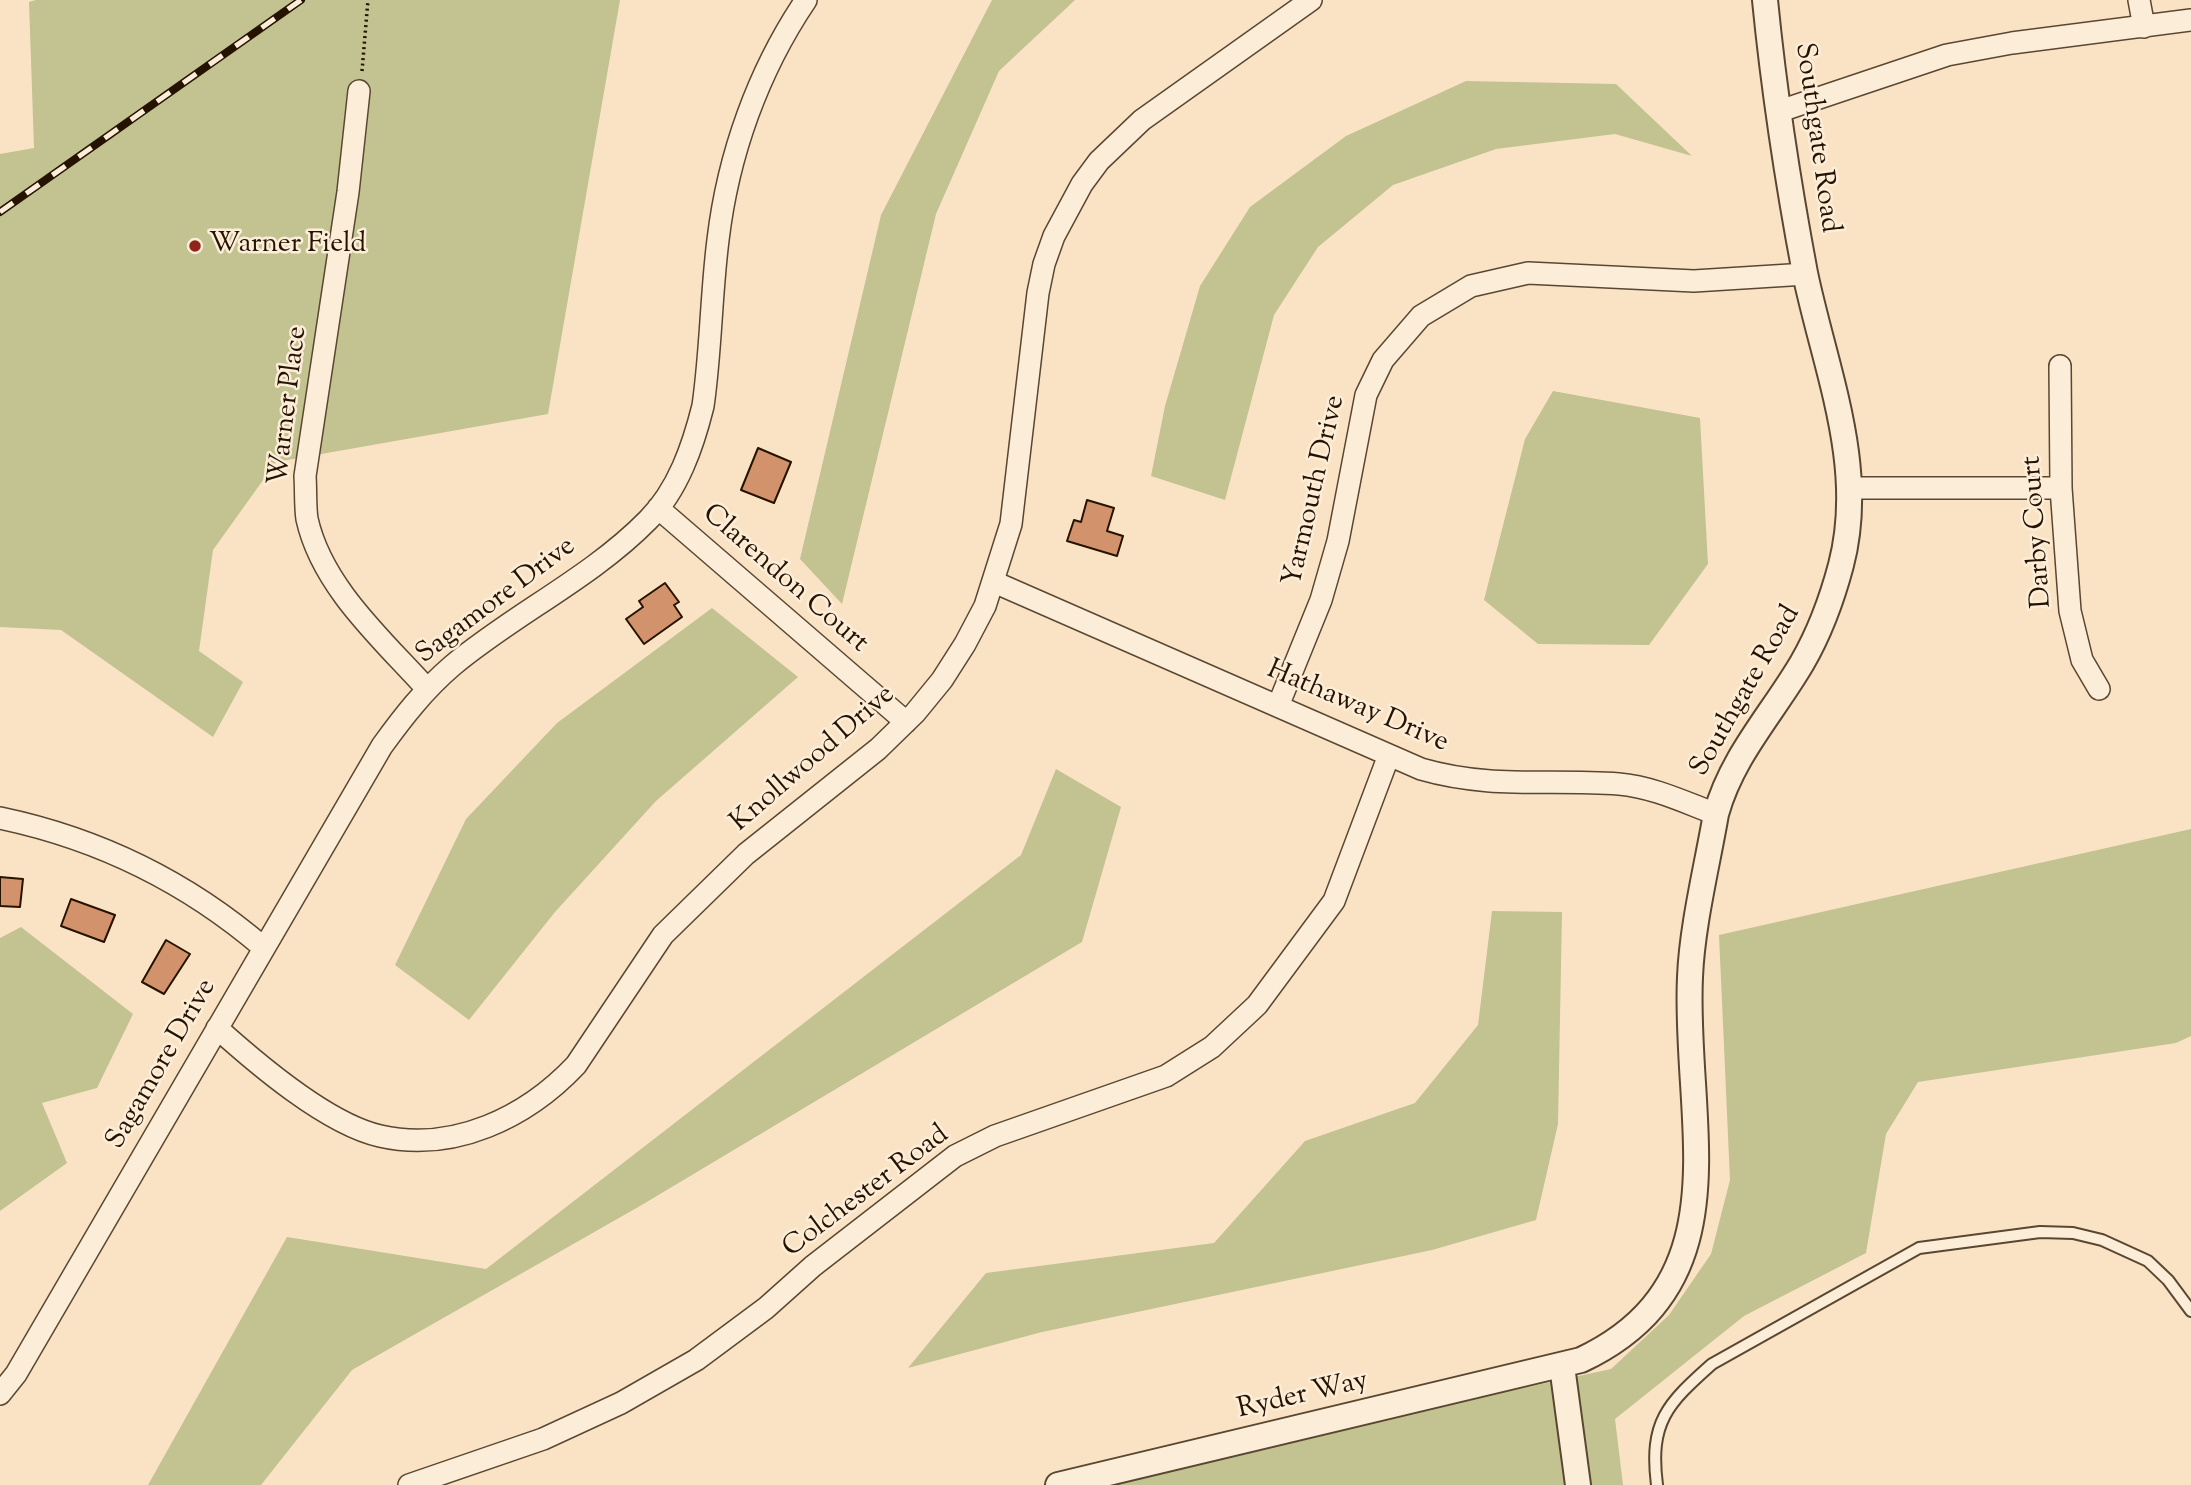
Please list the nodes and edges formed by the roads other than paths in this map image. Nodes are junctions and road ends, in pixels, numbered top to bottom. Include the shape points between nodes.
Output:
1 (806, 0) edge
2 (1311, 0) edge
3 (2138, 0) edge
4 (1760, 1) edge
5 (2191, 20) edge
6 (2144, 27) junction
7 (359, 91) road end
8 (1780, 111) junction
9 (1806, 274) junction
10 (2060, 366) dead end
11 (1851, 488) junction
12 (2061, 488) junction
13 (658, 508) junction
14 (994, 582) junction
15 (427, 689) junction
16 (2099, 689) dead end
17 (1278, 706) junction
18 (906, 722) junction
19 (1389, 755) junction
20 (1716, 814) junction
21 (0, 818) edge
22 (264, 948) junction
23 (217, 1028) junction
24 (2191, 1311) edge
25 (1563, 1366) junction
26 (0, 1394) edge
27 (408, 1485) edge
28 (1058, 1485) edge
29 (1578, 1485) edge
30 (1657, 1485) edge

1 - 13 street, Sagamore Drive via 766,70 744,122 728,177 718,239 703,406 686,458
2 - 14 street, Knollwood Drive via 1142,120 1099,161 1066,210 1044,264 1038,293 1016,492
3 - 6 street
4 - 8 street, Southgate Road
5 - 6 street
6 - 8 street via 1947,55
7 - 15 street, Warner Place via 305,476 307,520 329,572 363,619
8 - 9 street, Southgate Road
9 - 11 street, Southgate Road via 1845,441
9 - 17 street, Yarmouth Drive via 1694,281 1528,273 1471,285 1421,316 1388,352 1366,395 1321,600
10 - 12 street, Darby Court
11 - 12 street
11 - 20 street, Southgate Road via 1842,561 1826,614 1801,664 1752,735
12 - 16 street, Darby Court via 2070,611 2082,660
13 - 15 street, Sagamore Drive via 620,545 453,665
13 - 18 street, Clarendon Court
14 - 17 street, Hathaway Drive
14 - 18 street, Knollwood Drive via 965,644
15 - 22 street, Sagamore Drive via 382,746
17 - 19 street, Hathaway Drive
18 - 23 street, Knollwood Drive via 747,854 663,935 576,1065 545,1095 507,1118 444,1137 378,1136 293,1091
19 - 20 street, Hathaway Drive via 1458,779 1650,789
19 - 27 street, Colchester Road via 1334,901 1257,1005 1212,1047 1166,1076 995,1136 955,1156 696,1360 621,1403 543,1438
20 - 25 street, Southgate Road via 1690,976 1696,1193 1690,1234 1668,1287 1644,1318 1614,1342
21 - 22 street via 94,844 145,866 193,893
22 - 23 street, Sagamore Drive
23 - 26 street, Sagamore Drive via 16,1374
24 - 30 lane via 2148,1261 2073,1233 2040,1232 1919,1248 1712,1364 1685,1388 1656,1433
25 - 28 street, Ryder Way
25 - 29 street

